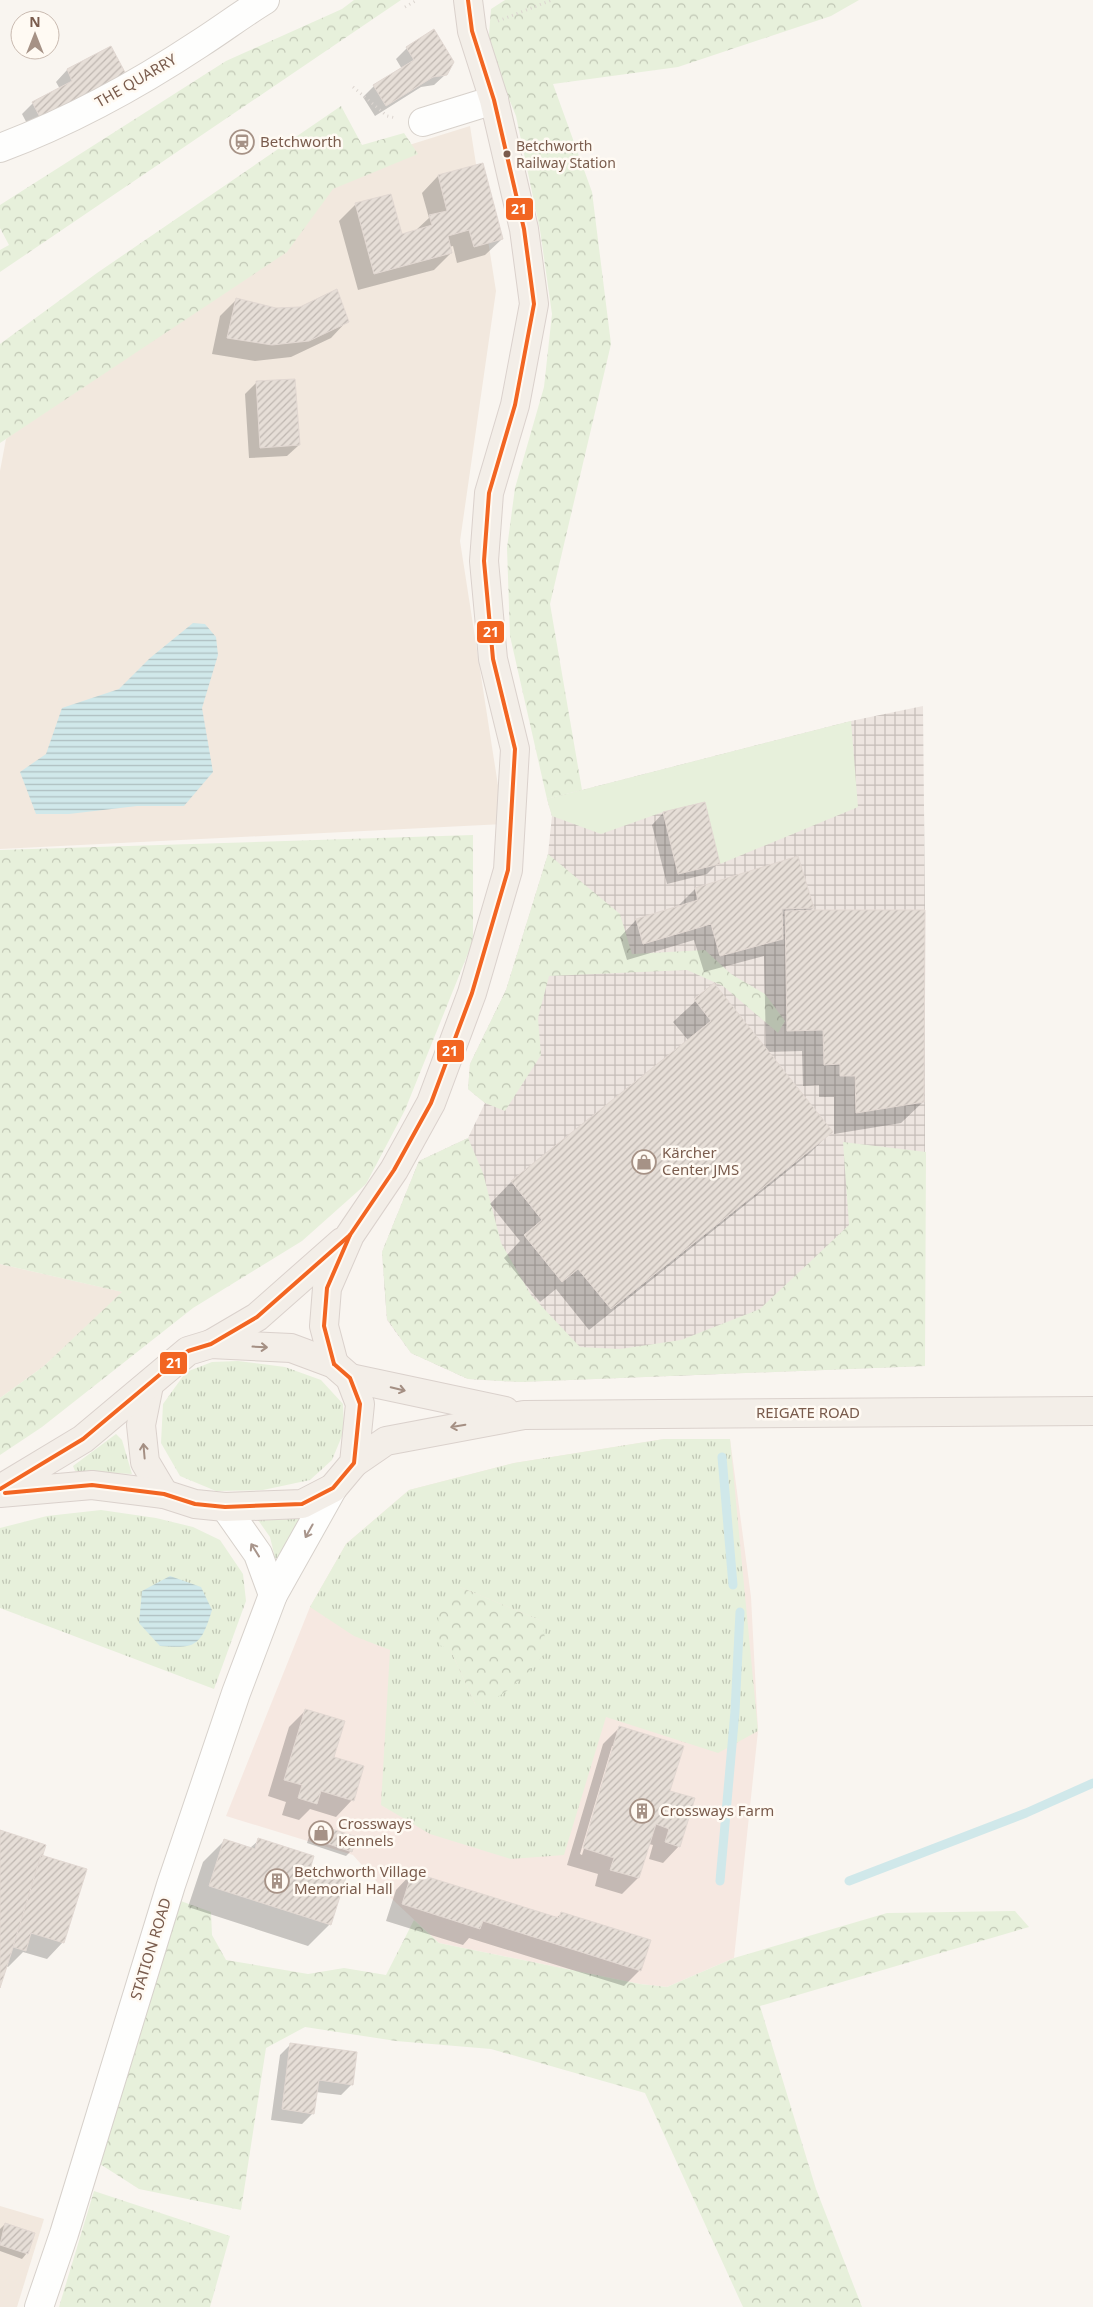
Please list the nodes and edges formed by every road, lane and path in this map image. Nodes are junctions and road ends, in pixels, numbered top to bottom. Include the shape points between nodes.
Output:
1 (265, 0) edge
2 (417, 0) edge
3 (468, 0) edge
4 (552, 0) edge
5 (405, 7) dead end
6 (472, 31) junction
7 (353, 87) dead end
8 (494, 100) junction
9 (423, 122) joint
10 (0, 148) edge
11 (350, 1235) junction
12 (211, 1344) junction
13 (342, 1371) junction
14 (149, 1385) junction
15 (1093, 1411) edge
16 (524, 1415) junction
17 (354, 1463) junction
18 (333, 1488) junction
19 (0, 1489) edge
20 (0, 1493) edge
21 (164, 1494) junction
22 (225, 1507) junction
23 (273, 1595) junction
24 (39, 2307) edge

1 - 10 street, THE QUARRY via 128,87 42,132
2 - 5 path
3 - 6 main road
4 - 6 path
6 - 8 main road
7 - 9 path via 387,116
8 - 9 street
8 - 11 main road via 524,229 534,304 515,405 489,493 484,561 493,659 515,749 508,870 472,993 431,1103 394,1170
11 - 12 main road via 257,1317
11 - 13 main road via 326,1288 324,1326
12 -> 13 main road, REIGATE ROAD via 291,1348
12 - 14 main road via 188,1351
13 -> 16 main road, REIGATE ROAD
13 - 17 main road via 360,1404
14 - 19 main road via 83,1439
21 -> 14 main road via 145,1462 141,1425
15 - 16 main road, REIGATE ROAD
16 -> 17 main road, REIGATE ROAD via 386,1441
17 - 18 main road, REIGATE ROAD
18 - 22 main road via 302,1504
18 -> 23 street, STATION ROAD
20 - 21 main road via 92,1485
21 - 22 main road via 195,1504
23 -> 22 street via 258,1554
23 - 24 street, STATION ROAD via 171,1885

